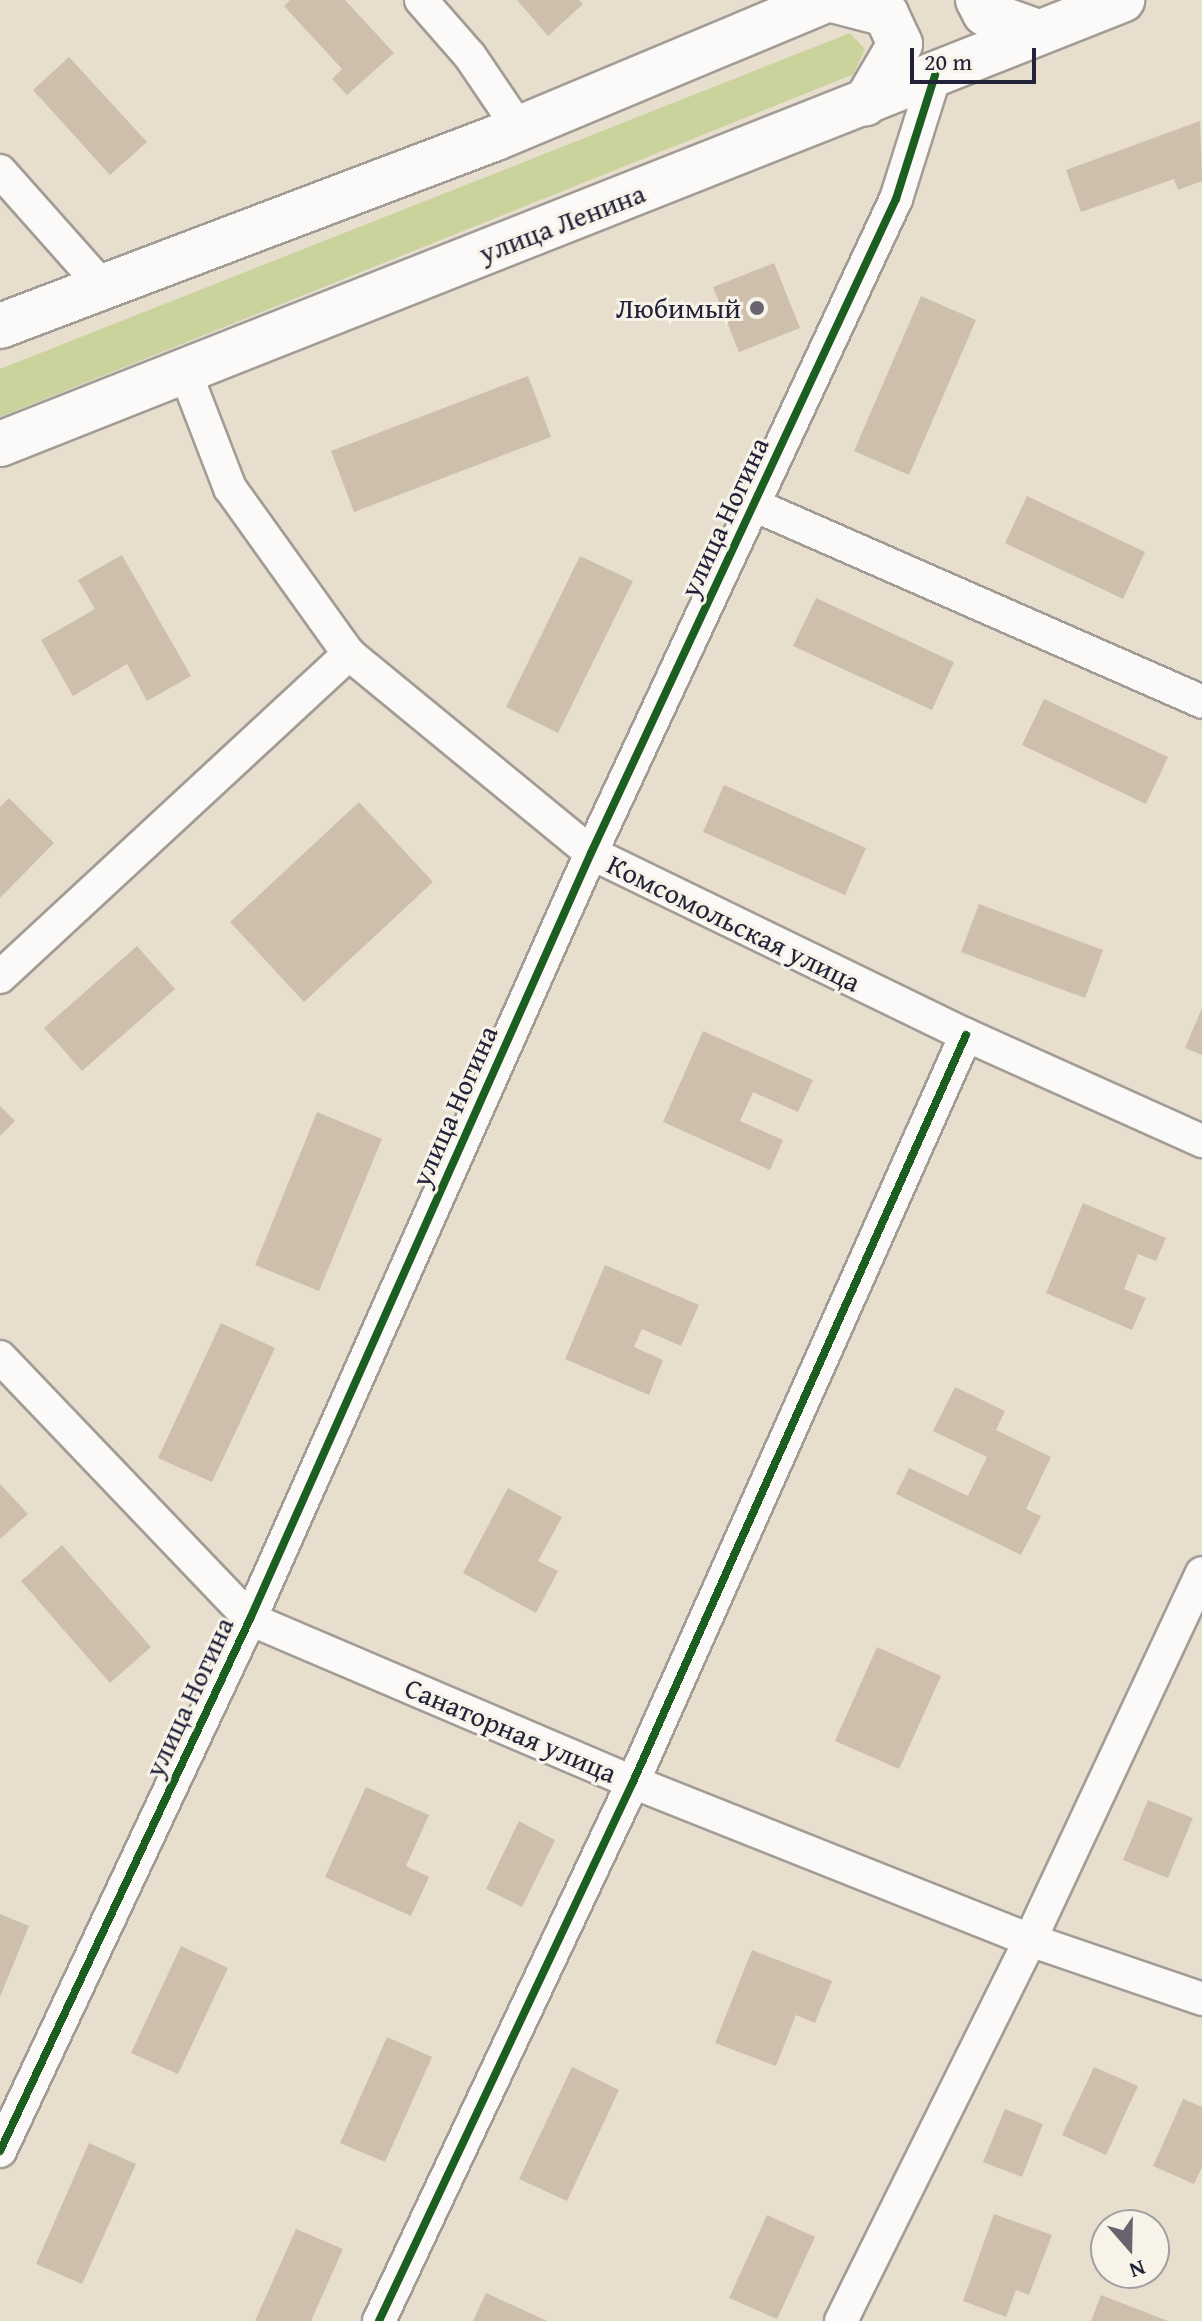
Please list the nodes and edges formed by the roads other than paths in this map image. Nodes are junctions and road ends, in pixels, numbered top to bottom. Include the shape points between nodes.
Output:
1 (421, 0) edge
2 (826, 0) edge
3 (832, 0) edge
4 (978, 0) edge
5 (1122, 0) edge
6 (1038, 32) junction
7 (935, 75) junction
8 (865, 104) junction
9 (518, 127) junction
10 (0, 171) edge
11 (102, 286) junction
12 (0, 326) edge
13 (184, 369) junction
14 (0, 444) edge
15 (754, 505) junction
16 (349, 654) junction
17 (1202, 702) edge
18 (591, 853) junction
19 (0, 977) edge
20 (966, 1035) junction
21 (1202, 1141) edge
22 (0, 1357) edge
23 (1202, 1573) edge
24 (250, 1619) junction
25 (633, 1782) junction
26 (1030, 1940) junction
27 (1202, 1999) edge
28 (0, 2151) edge
29 (379, 2321) edge
30 (841, 2321) edge

1 - 9 street via 470,56
2 - 9 main road
3 - 8 main road via 886,14 900,44
4 - 6 main road via 985,13
5 - 6 main road, улица Ленина
6 - 7 main road, улица Ленина
7 - 8 main road, улица Ленина
7 - 15 street, улица Ногина via 896,199
8 - 13 main road, улица Ленина
9 - 11 main road
10 - 11 street
11 - 12 main road
13 - 14 main road, улица Ленина
13 - 16 street, Комсомольская улица via 230,488
15 - 17 street
15 - 18 street, улица Ногина
16 - 18 street, Комсомольская улица
16 - 19 street
18 - 20 street, Комсомольская улица
18 - 24 street, улица Ногина
20 - 21 street, Комсомольская улица
20 - 25 street
22 - 24 street, Санаторная улица
23 - 26 street
24 - 25 street, Санаторная улица
24 - 28 street, улица Ногина
25 - 26 street, Санаторная улица
25 - 29 street
26 - 27 street, Санаторная улица
26 - 30 street

